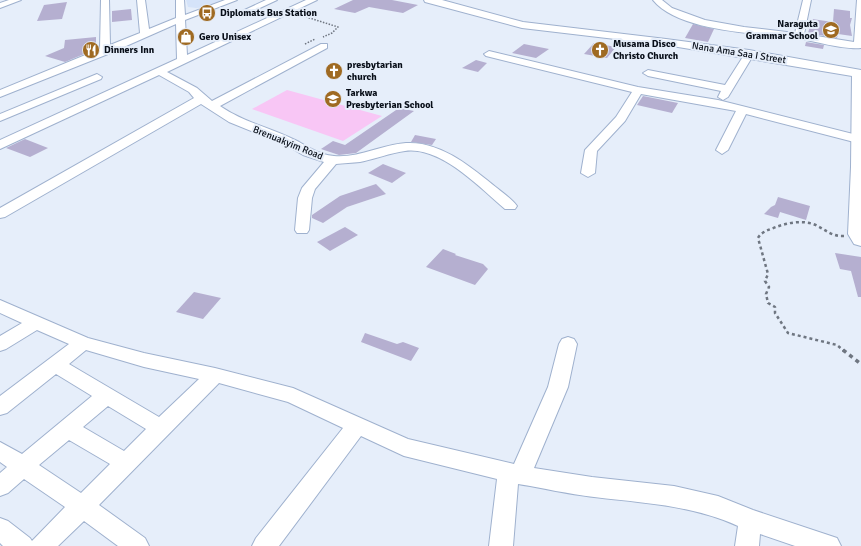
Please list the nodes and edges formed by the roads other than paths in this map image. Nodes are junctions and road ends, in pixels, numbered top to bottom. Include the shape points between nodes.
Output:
1 (17, 0) edge
2 (105, 0) edge
3 (141, 0) edge
4 (233, 0) edge
5 (273, 0) edge
6 (313, 0) edge
7 (428, 0) edge
8 (658, 0) edge
9 (807, 0) edge
10 (861, 0) edge
11 (180, 4) edge
12 (0, 6) edge
13 (214, 8) junction
14 (240, 14) dead end
15 (181, 19) junction
16 (145, 35) junction
17 (799, 36) junction
18 (324, 46) dead end
19 (860, 46) edge
20 (105, 52) junction
21 (489, 54) dead end
22 (750, 54) junction
23 (182, 60) junction
24 (158, 72) junction
25 (648, 73) dead end
26 (860, 73) edge
27 (97, 77) dead end
28 (728, 89) junction
29 (638, 90) junction
30 (0, 94) edge
31 (201, 99) junction
32 (718, 104) junction
33 (212, 106) junction
34 (742, 110) junction
35 (0, 118) edge
36 (858, 139) junction
37 (0, 145) edge
38 (722, 150) dead end
39 (332, 160) junction
40 (588, 173) dead end
41 (510, 206) dead end
42 (0, 214) edge
43 (302, 230) dead end
44 (859, 237) edge
45 (0, 306) edge
46 (36, 322) junction
47 (83, 343) junction
48 (0, 344) edge
49 (568, 344) dead end
50 (55, 364) junction
51 (215, 375) junction
52 (107, 395) junction
53 (0, 407) edge
54 (357, 426) junction
55 (161, 428) junction
56 (68, 429) junction
57 (0, 452) edge
58 (126, 463) junction
59 (23, 467) junction
60 (515, 474) junction
61 (0, 486) edge
62 (82, 506) junction
63 (750, 520) junction
64 (0, 529) edge
65 (22, 546) edge
66 (42, 546) edge
67 (137, 546) edge
68 (264, 546) edge
69 (501, 546) edge
70 (747, 546) edge
71 (829, 546) edge

1 - 12 street
2 - 20 street
3 - 16 street
4 - 13 street
5 - 14 street
6 - 23 street
7 - 22 street, Nana Ama Saa I Street via 522,25
8 - 17 street via 673,12 696,21
9 - 17 street
10 - 19 street
11 - 13 street via 199,11
11 - 15 street
13 - 15 street
15 - 16 street
15 - 23 street
16 - 20 street
17 - 19 street
18 - 33 street
20 - 30 street
21 - 29 street
22 - 26 street, Nana Ama Saa I Street
22 - 28 street
23 - 24 street
24 - 31 street, Brenuakyim Road via 193,90
24 - 37 street
25 - 28 street
26 - 36 street
27 - 35 street
28 - 32 street
29 - 32 street
29 - 40 street via 621,119 591,150
31 - 33 street, Brenuakyim Road
31 - 42 street
32 - 34 street
33 - 39 street, Brenuakyim Road via 250,128
34 - 36 street
34 - 38 street
36 - 44 street
39 - 41 street, Brenuakyim Road via 358,158 406,147 428,150 458,163
39 - 43 street via 309,188 305,198
45 - 46 street
46 - 47 street
46 - 48 street
47 - 50 street
47 - 51 street via 144,360
49 - 60 street via 558,387
50 - 52 street
50 - 53 street
51 - 54 street via 293,396
51 - 55 street
52 - 55 street
52 - 56 street
54 - 60 street via 404,447
54 - 68 street
55 - 58 street
56 - 58 street
56 - 59 street
57 - 59 street
58 - 62 street
59 - 61 street
59 - 62 street
60 - 63 street via 592,487 674,496 718,506
60 - 69 street via 505,493
62 - 66 street
62 - 67 street
63 - 70 street
63 - 71 street
64 - 65 street

